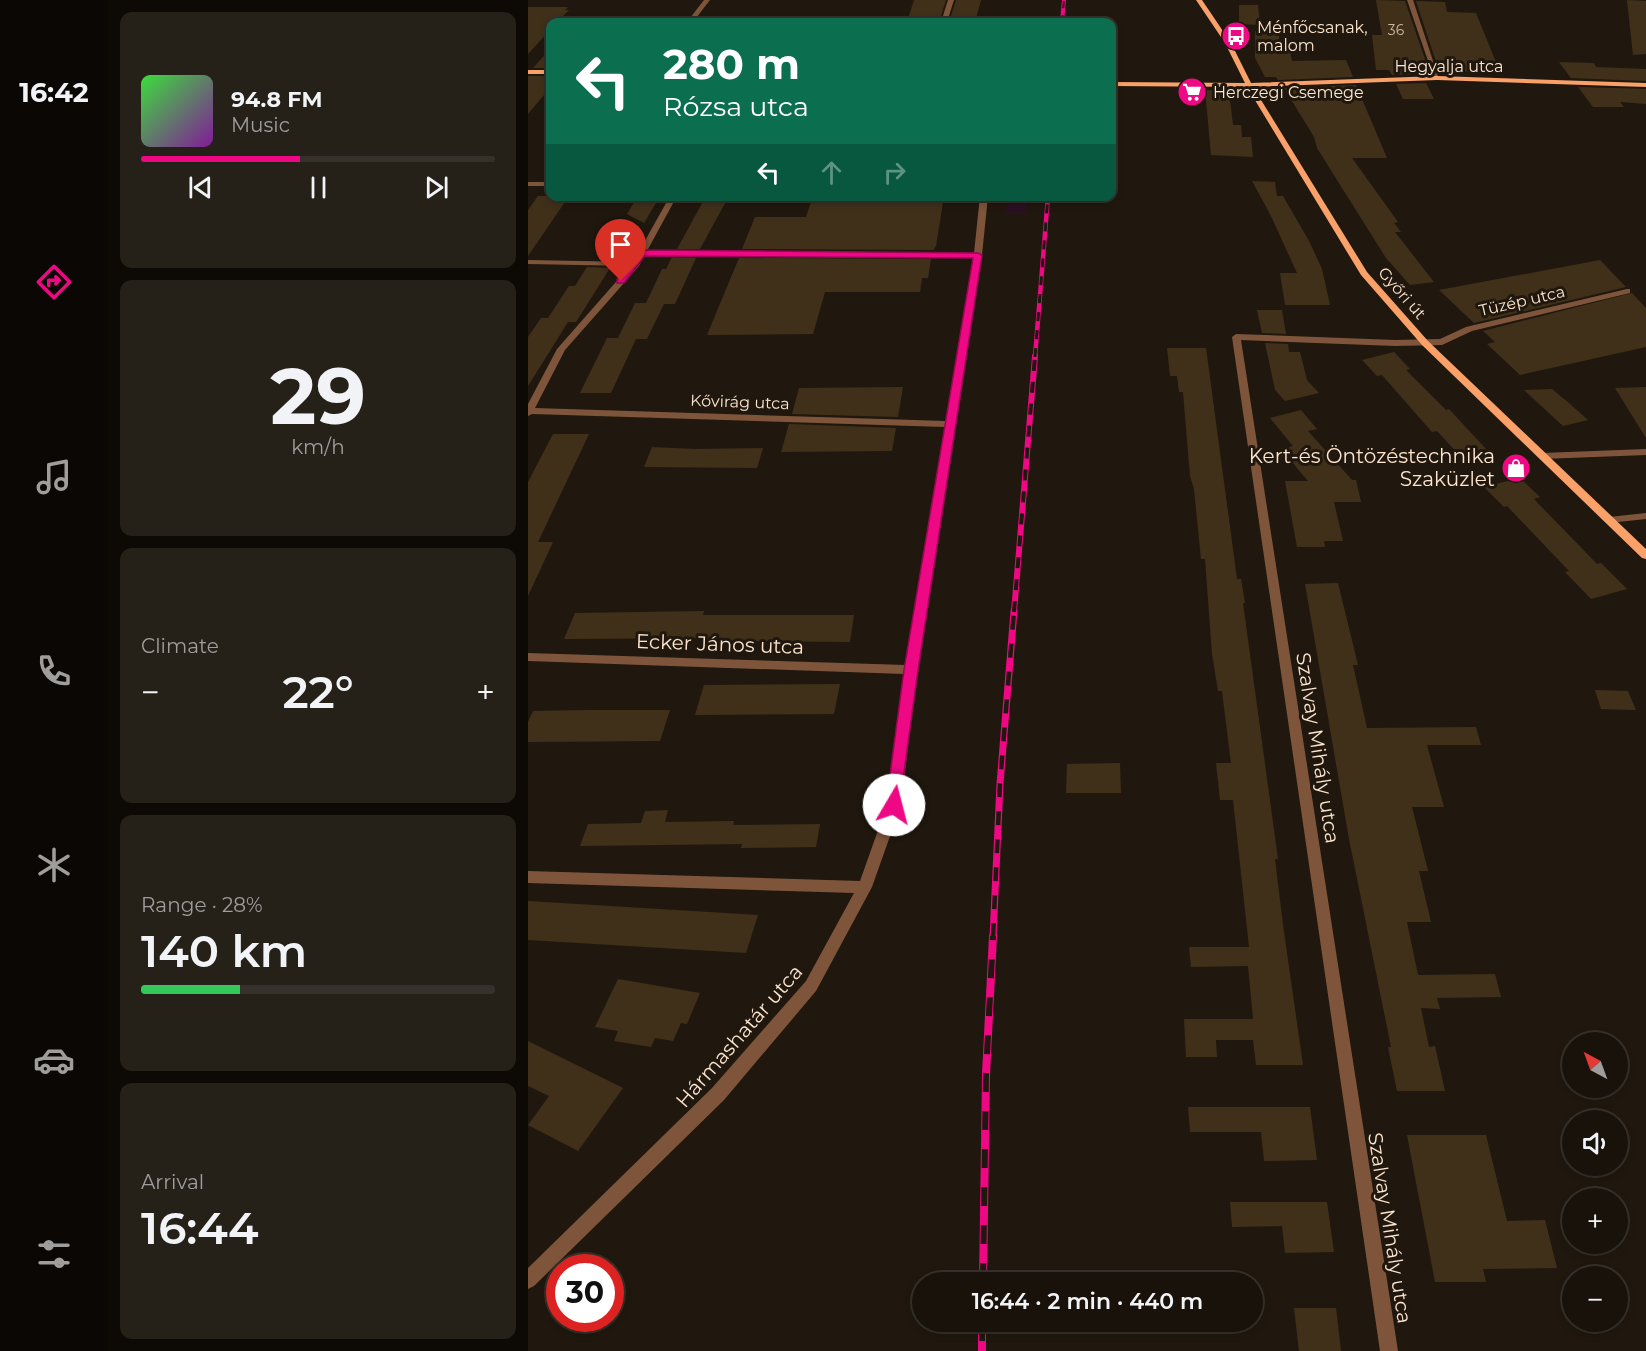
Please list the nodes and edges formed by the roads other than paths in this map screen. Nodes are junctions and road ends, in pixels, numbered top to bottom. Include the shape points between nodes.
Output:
1 (707, 0) edge
2 (951, 0) edge
3 (1199, 0) edge
4 (1410, 0) edge
5 (693, 18) edge
6 (945, 18) edge
7 (528, 72) edge
8 (546, 72) edge
9 (1437, 78) junction
10 (1116, 84) edge
11 (1251, 85) junction
12 (1646, 85) edge
13 (528, 184) edge
14 (546, 184) edge
15 (671, 201) edge
16 (983, 201) edge
17 (643, 253) junction
18 (978, 255) junction
19 (528, 262) edge
20 (636, 264) junction
21 (1627, 291) dead end
22 (1425, 343) junction
23 (528, 411) edge
24 (951, 424) junction
25 (1646, 452) edge
26 (1542, 456) junction
27 (1646, 516) edge
28 (1609, 520) junction
29 (1646, 555) edge
30 (528, 657) edge
31 (911, 670) junction
32 (528, 877) edge
33 (865, 887) junction
34 (528, 1280) edge
35 (1389, 1351) edge

1 - 5 street
2 - 6 street
3 - 11 street, Győri út
4 - 9 street
7 - 8 street
9 - 11 street, Hegyalja utca
9 - 12 street, Hegyalja utca
10 - 11 street, Hegyalja utca
11 - 22 street, Győri út via 1364,273
13 - 14 street
15 - 17 street
16 - 18 street, Hármashatár utca
17 - 18 street
17 - 20 street
18 - 24 street, Hármashatár utca
19 - 20 street
20 - 23 street via 561,349
21 - 22 street, Tüzép utca via 1469,329 1442,342
22 - 26 street, Győri út
22 - 35 street, Szalvay Mihály utca via 1236,337
23 - 24 street, Kővirág utca
24 - 31 street, Hármashatár utca
25 - 26 street
26 - 28 street, Győri út
27 - 28 street
28 - 29 street, Győri út
30 - 31 street, Ecker János utca
31 - 33 street, Hármashatár utca via 894,805
32 - 33 street
33 - 34 street, Hármashatár utca via 812,986 718,1094

